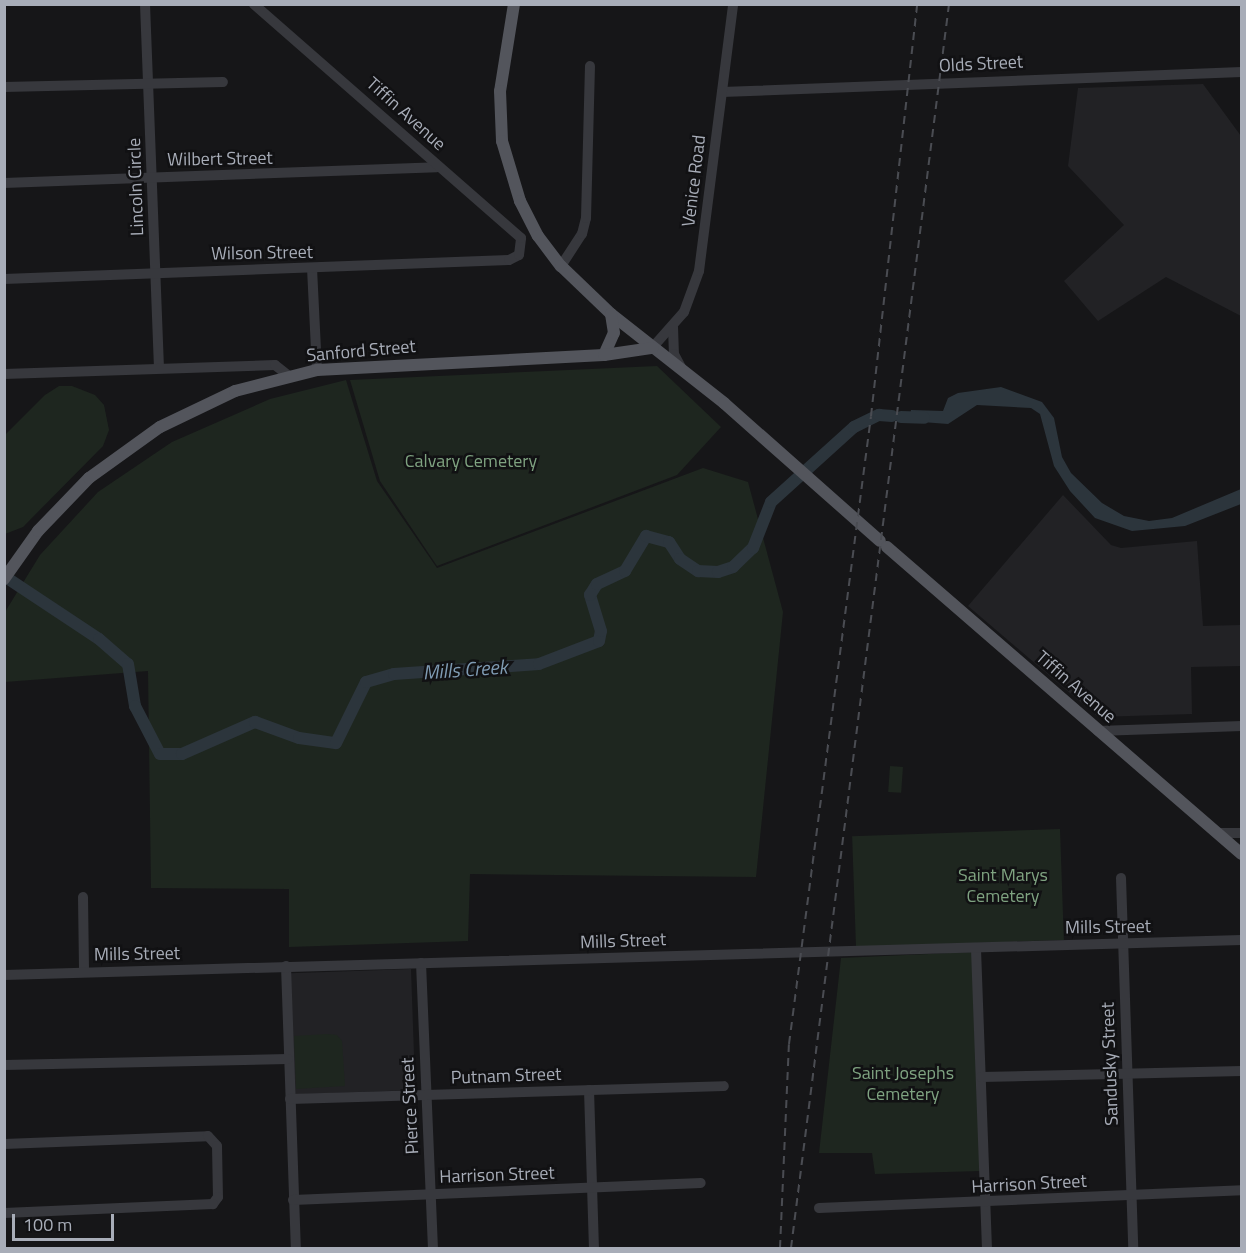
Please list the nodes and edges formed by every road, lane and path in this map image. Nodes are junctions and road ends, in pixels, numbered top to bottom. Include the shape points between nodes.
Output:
1 (145, 4) edge
2 (254, 4) edge
3 (514, 4) edge
4 (732, 4) edge
5 (590, 66) dead end
6 (1242, 72) edge
7 (223, 82) dead end
8 (148, 84) junction
9 (4, 87) edge
10 (722, 92) junction
11 (437, 167) junction
12 (152, 177) junction
13 (4, 183) edge
14 (519, 255) joint
15 (561, 266) junction
16 (312, 268) junction
17 (157, 271) junction
18 (4, 279) edge
19 (611, 314) junction
20 (672, 327) junction
21 (652, 348) junction
22 (604, 355) junction
23 (159, 368) junction
24 (317, 370) junction
25 (684, 372) junction
26 (4, 374) edge
27 (289, 376) junction
28 (7, 576) edge
29 (1242, 726) edge
30 (1098, 731) junction
31 (1217, 833) junction
32 (1242, 833) edge
33 (1242, 855) edge
34 (1121, 878) dead end
35 (83, 897) dead end
36 (1242, 940) edge
37 (1123, 944) junction
38 (976, 949) junction
39 (421, 963) junction
40 (286, 966) junction
41 (84, 971) junction
42 (4, 975) edge
43 (288, 1059) junction
44 (4, 1065) edge
45 (1242, 1071) edge
46 (1126, 1073) junction
47 (981, 1077) junction
48 (723, 1086) dead end
49 (589, 1090) junction
50 (425, 1095) junction
51 (290, 1099) junction
52 (4, 1144) edge
53 (701, 1183) dead end
54 (592, 1187) junction
55 (1242, 1190) edge
56 (431, 1194) junction
57 (1132, 1195) junction
58 (293, 1200) junction
59 (986, 1204) junction
60 (819, 1208) dead end
61 (4, 1213) edge
62 (296, 1248) edge
63 (433, 1248) edge
64 (594, 1248) edge
65 (987, 1248) edge
66 (1133, 1248) edge

1 - 8 street, Lincoln Circle
2 - 11 street, Tiffin Avenue
3 - 15 main road, Tiffin Avenue via 500,92 502,141 529,219
4 - 10 street, Venice Road
5 - 15 street via 586,218 582,234
6 - 10 street, Olds Street
7 - 8 street
8 - 9 street
8 - 12 street, Lincoln Circle
10 - 20 street, Venice Road via 699,271 692,297
11 - 12 street, Wilbert Street
11 - 14 street, Tiffin Avenue via 521,238
12 - 13 street, Wilbert Street
12 - 17 street, Lincoln Circle
14 - 16 street, Wilson Street via 509,260
15 - 19 main road, Tiffin Avenue
16 - 17 street, Wilson Street
16 - 24 street
17 - 18 street, Wilson Street
17 - 23 street, Lincoln Circle
19 - 21 main road, Tiffin Avenue
19 - 22 main road via 614,333
20 - 21 street, Venice Road
20 - 25 street via 674,354
21 - 22 main road, Sanford Street
21 - 25 main road, Tiffin Avenue
22 - 24 main road, Sanford Street
23 - 26 street, Sanford Street
23 - 27 street, Sanford Street via 275,365
24 - 27 main road, Sanford Street
25 - 30 main road, Tiffin Avenue
27 - 28 main road via 227,395 178,417 127,449 69,496
29 - 30 street
30 - 31 main road, Tiffin Avenue
31 - 32 street
31 - 33 main road, Tiffin Avenue
34 - 37 street, Sandusky Street
35 - 41 street
36 - 37 street, Mills Street
37 - 38 street, Mills Street
37 - 46 street, Sandusky Street
38 - 39 street, Mills Street
38 - 47 street
39 - 40 street, Mills Street
39 - 50 street, Pierce Street
40 - 41 street, Mills Street
40 - 43 street
41 - 42 street, Mills Street
43 - 44 street
43 - 51 street
45 - 46 street
46 - 47 street
46 - 57 street, Sandusky Street
47 - 59 street
48 - 49 street, Putnam Street
49 - 50 street, Putnam Street
49 - 54 street
50 - 51 street, Putnam Street
50 - 56 street, Pierce Street
51 - 58 street
52 - 61 street via 208,1136 217,1146 218,1197 213,1204
53 - 54 street, Harrison Street
54 - 56 street, Harrison Street
54 - 64 street
55 - 57 street, Harrison Street
56 - 58 street, Harrison Street
56 - 63 street, Pierce Street
57 - 59 street, Harrison Street
57 - 66 street, Sandusky Street
58 - 62 street
59 - 60 street, Harrison Street
59 - 65 street

